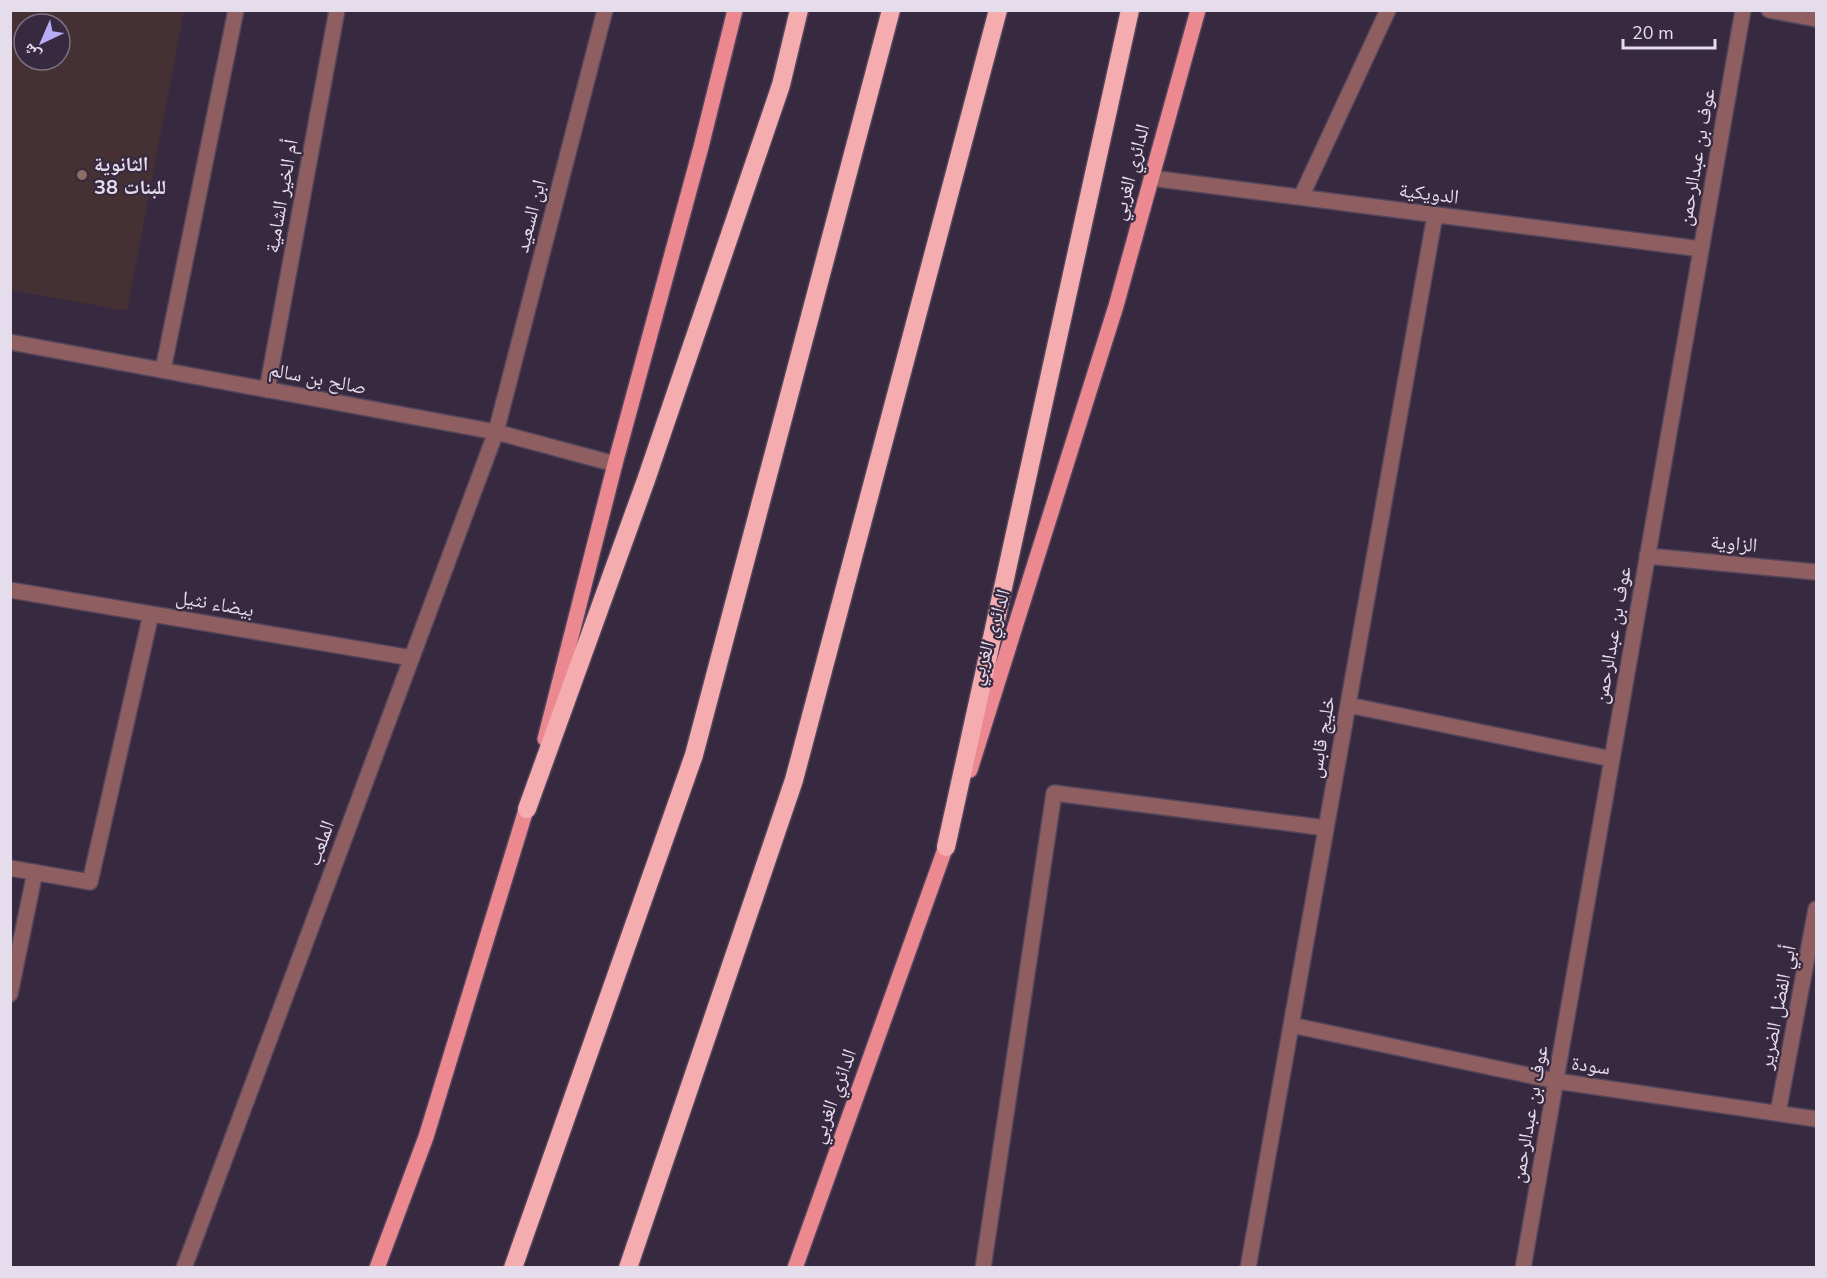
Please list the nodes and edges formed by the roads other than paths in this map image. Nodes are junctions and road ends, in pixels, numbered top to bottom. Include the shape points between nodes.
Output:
1 (236, 10) edge
2 (337, 10) edge
3 (604, 10) edge
4 (735, 10) edge
5 (799, 10) edge
6 (891, 10) edge
7 (998, 10) edge
8 (1130, 10) edge
9 (1198, 10) edge
10 (1388, 10) edge
11 (1743, 10) edge
12 (1769, 10) edge
13 (1816, 19) edge
14 (1151, 178) junction
15 (1301, 197) junction
16 (1435, 215) junction
17 (1701, 249) junction
18 (10, 342) edge
19 (163, 370) junction
20 (267, 390) junction
21 (496, 432) junction
22 (615, 464) junction
23 (1647, 556) junction
24 (1816, 572) edge
25 (10, 590) edge
26 (151, 614) junction
27 (412, 658) junction
28 (1348, 705) junction
29 (1612, 759) junction
30 (527, 809) junction
31 (1326, 828) junction
32 (946, 847) junction
33 (10, 868) edge
34 (35, 872) junction
35 (1816, 911) edge
36 (10, 994) edge
37 (1291, 1025) junction
38 (1556, 1081) junction
39 (1778, 1113) junction
40 (1816, 1119) edge
41 (184, 1268) edge
42 (377, 1268) edge
43 (513, 1268) edge
44 (628, 1268) edge
45 (795, 1268) edge
46 (983, 1268) edge
47 (1248, 1268) edge
48 (1523, 1268) edge

1 - 19 street
2 - 20 street, أم الخير الشامية
3 - 21 street, ابن السعيد
4 - 22 main road
5 - 30 highway via 778,96 646,480
6 - 43 highway via 694,755
7 - 44 highway via 794,780
8 - 32 highway
9 - 14 main road, الدائري الغربي
10 - 15 street
11 - 17 street, عوف بن عبدالرحمن
12 - 13 street
14 - 15 street, الدويكية
14 - 32 main road, الدائري الغربي via 1116,306
15 - 16 street, الدويكية
16 - 17 street, الدويكية
16 - 28 street, خليج قابس
17 - 23 street, عوف بن عبدالرحمن
18 - 19 street, صالح بن سالم
19 - 20 street, صالح بن سالم
20 - 21 street, صالح بن سالم
21 - 22 street, صالح بن سالم
21 - 27 street, الملعب
22 - 30 main road
23 - 24 street, الزاوية
23 - 29 street, عوف بن عبدالرحمن
25 - 26 street, بيضاء نثيل
26 - 27 street, بيضاء نثيل
26 - 34 street via 90,882
27 - 41 street, الملعب
28 - 29 street
28 - 31 street, خليج قابس
29 - 38 street, عوف بن عبدالرحمن
30 - 42 main road via 426,1137
31 - 37 street, خليج قابس
31 - 46 street via 1054,793
32 - 45 main road, الدائري الغربي
33 - 34 street
34 - 36 street
35 - 39 street, أبي الفضل الضرير
37 - 38 street, سودة
37 - 47 street, خليج قابس
38 - 39 street, سودة
38 - 48 street, عوف بن عبدالرحمن
39 - 40 street, سودة

